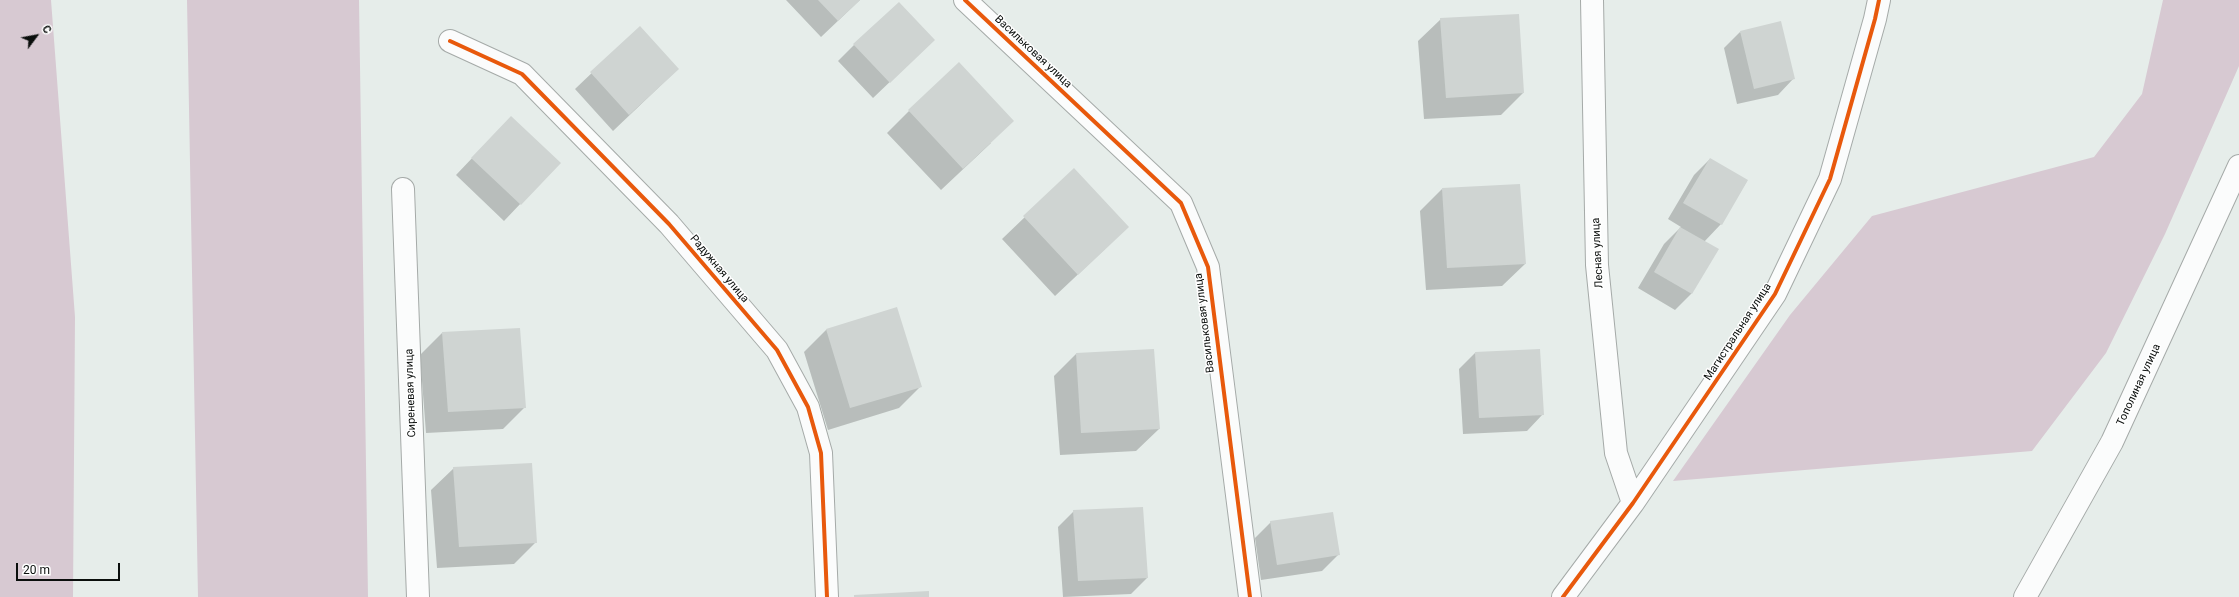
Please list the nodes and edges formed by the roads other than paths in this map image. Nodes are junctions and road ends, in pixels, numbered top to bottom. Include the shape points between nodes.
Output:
1 (965, 0) edge
2 (1592, 0) edge
3 (1878, 0) edge
4 (450, 41) dead end
5 (2239, 166) edge
6 (403, 189) dead end
7 (1633, 503) junction
8 (418, 597) edge
9 (827, 597) edge
10 (1250, 597) edge
11 (1563, 597) edge
12 (2025, 597) edge

1 - 10 street, Васильковая улица via 1181,203 1208,267
2 - 7 street, Лесная улица via 1597,265 1616,453
3 - 7 street, Магистральная улица via 1875,19 1830,179 1775,294
4 - 9 street, Радужная улица via 522,74 669,224 777,350 808,407 821,453
5 - 12 street, Тополиная улица via 2112,442
6 - 8 street, Сиреневая улица
7 - 11 street, Магистральная улица

